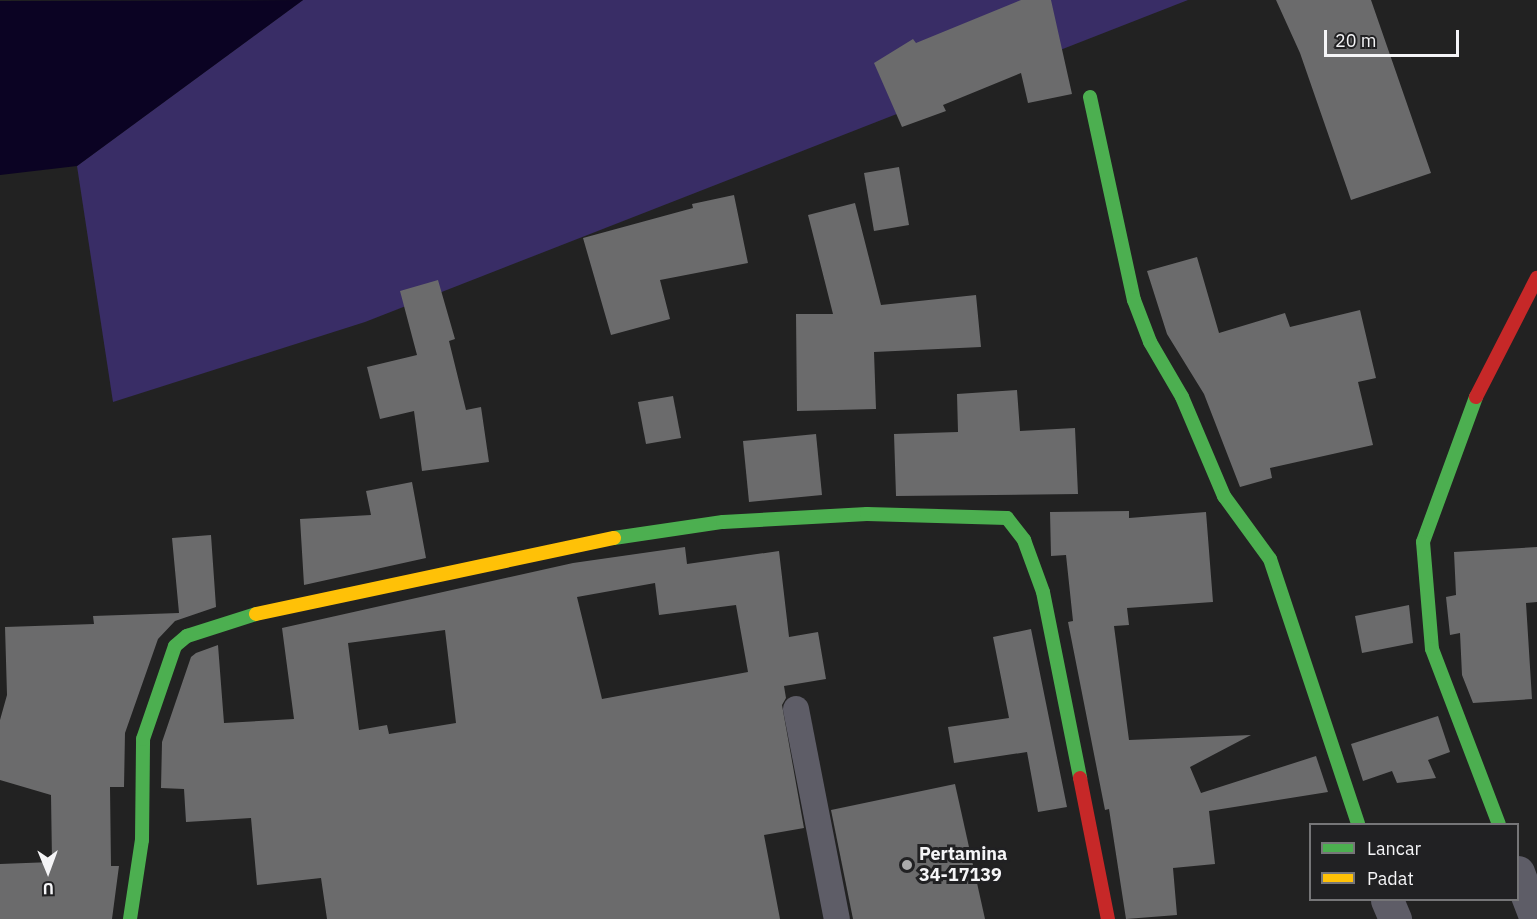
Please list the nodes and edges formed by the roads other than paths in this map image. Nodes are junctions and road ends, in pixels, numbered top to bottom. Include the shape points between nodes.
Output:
1 (1089, 97) dead end
2 (1537, 278) edge
3 (796, 709) dead end
4 (1357, 823) edge
5 (1498, 823) edge
6 (1519, 875) edge
7 (1388, 901) edge
8 (130, 919) edge
9 (837, 919) edge
10 (1108, 919) edge
11 (1395, 919) edge
12 (1536, 919) edge

1 - 4 street via 1142,321 1182,397 1224,496 1270,558
2 - 5 street via 1476,396 1423,542 1432,649
3 - 9 lane
6 - 12 street
7 - 11 street
8 - 10 street via 142,840 143,739 175,646 187,636 243,617 570,545 723,522 867,514 1007,518 1024,540 1043,592

